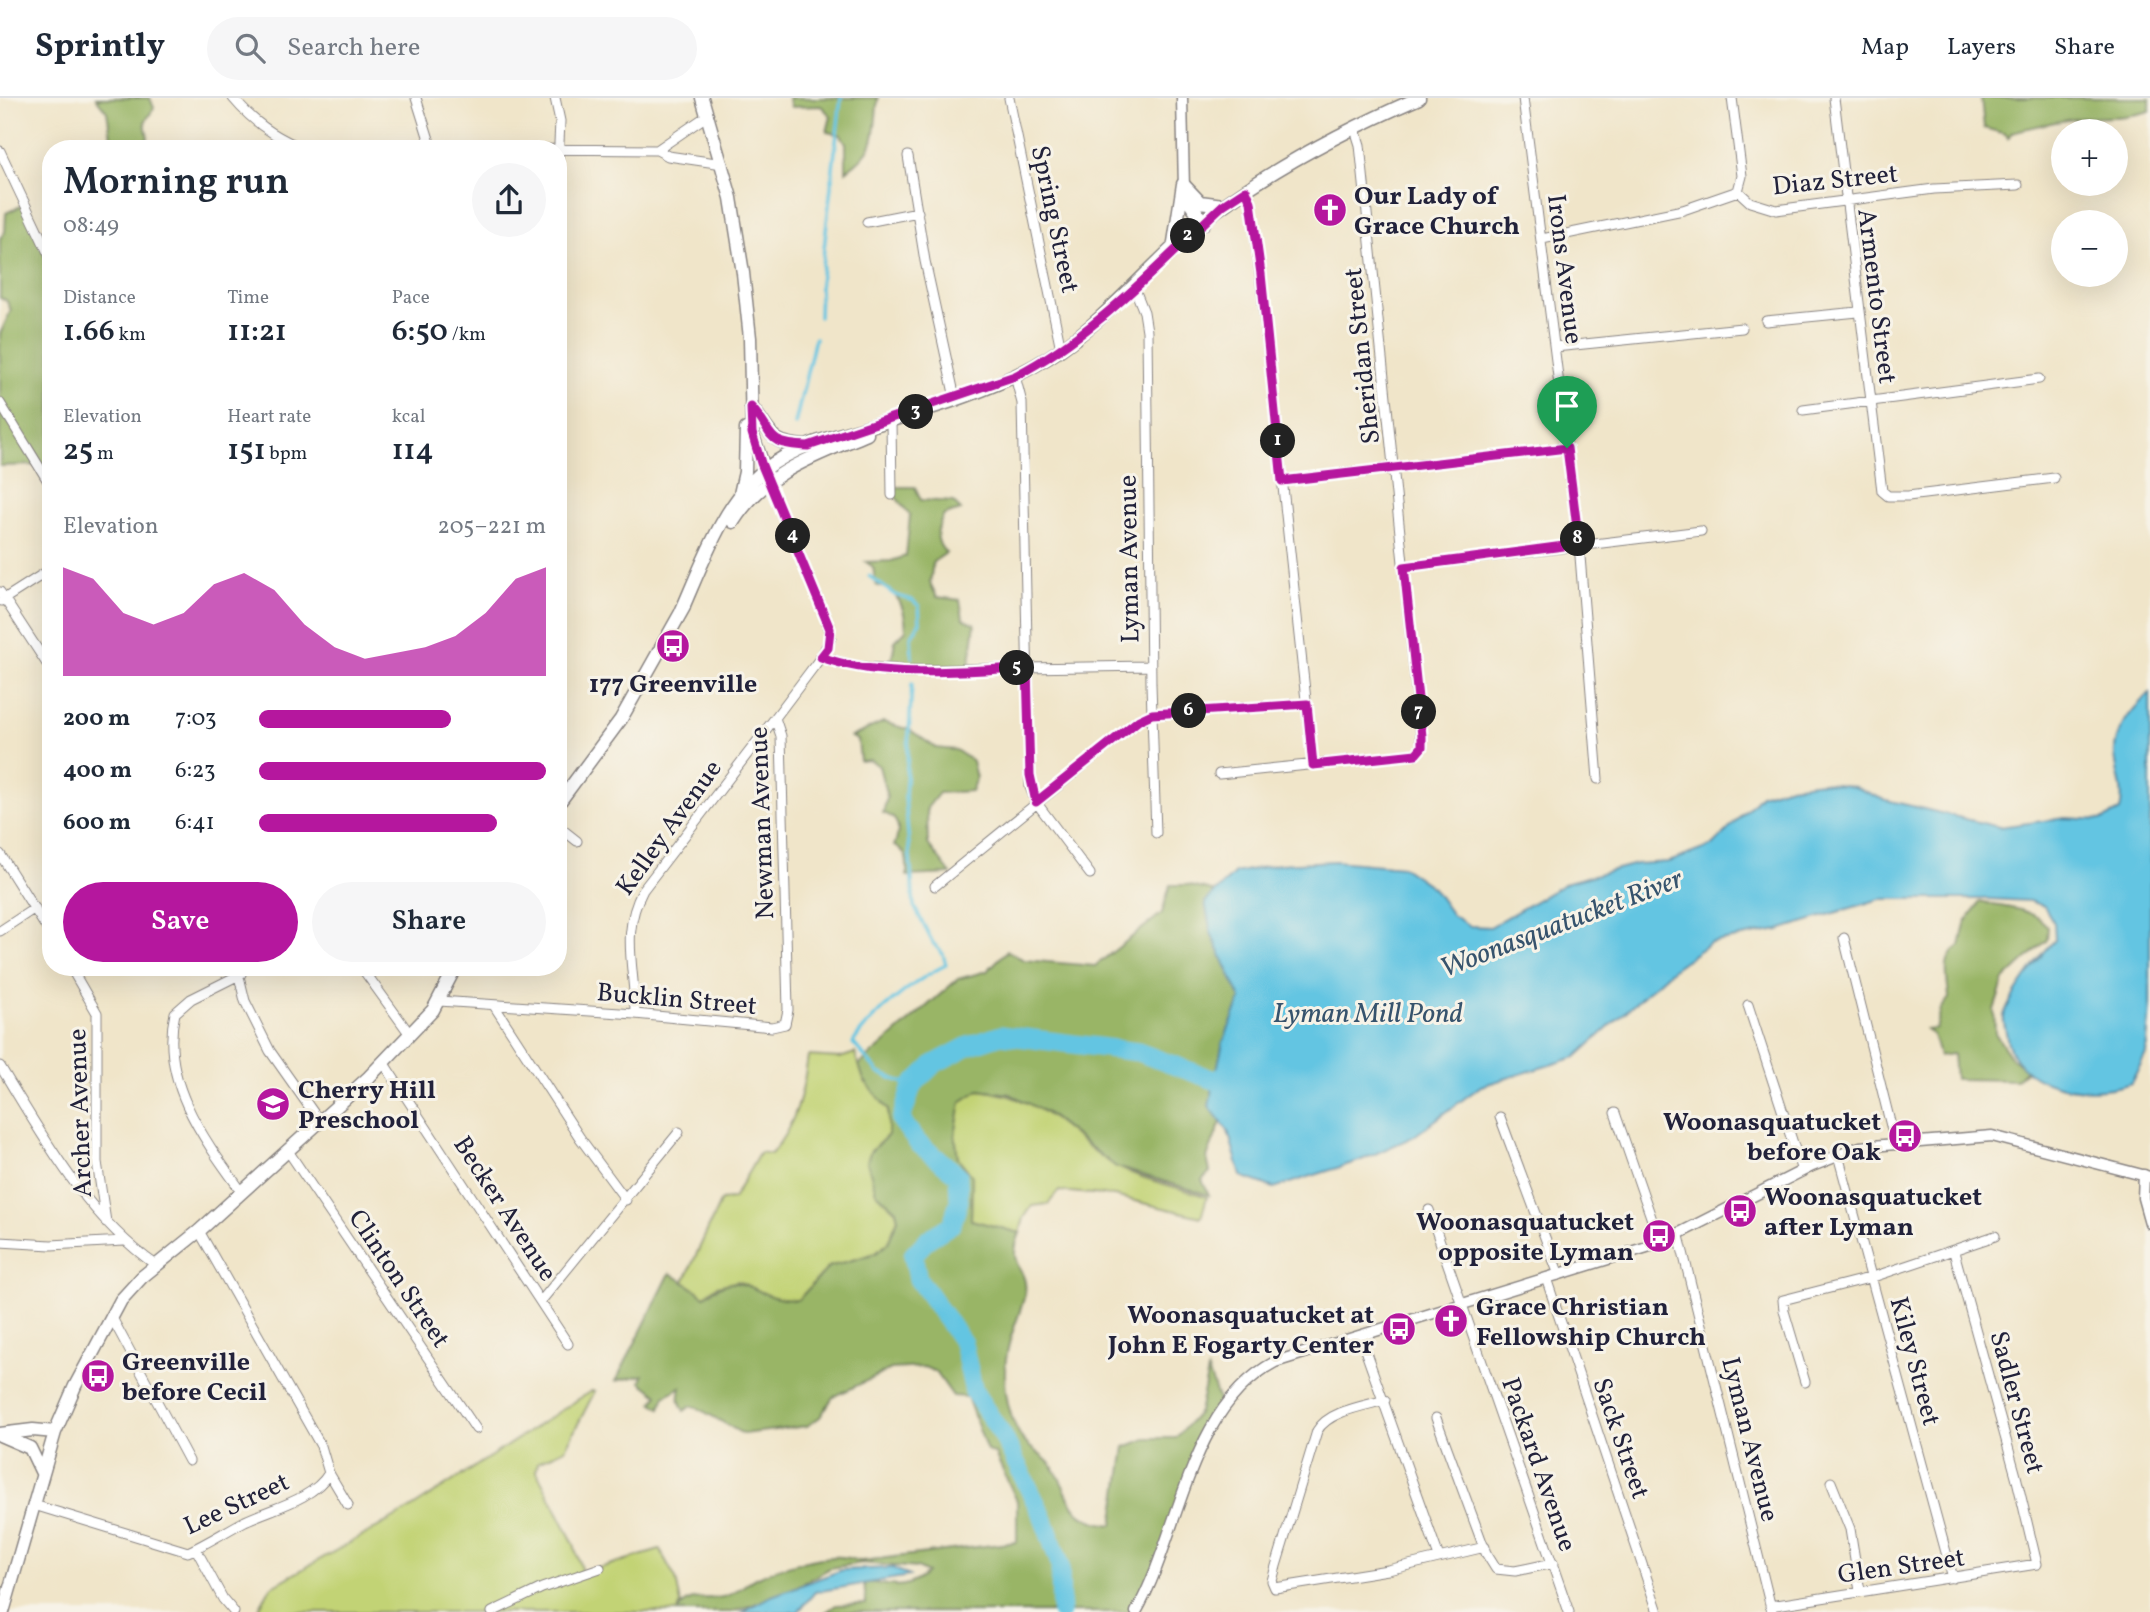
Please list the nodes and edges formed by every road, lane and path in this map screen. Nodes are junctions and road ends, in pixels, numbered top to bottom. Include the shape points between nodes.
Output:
1 (233, 98) edge
2 (416, 98) edge
3 (555, 98) edge
4 (702, 98) edge
5 (1009, 98) edge
6 (1182, 98) edge
7 (1419, 98) edge
8 (1523, 98) edge
9 (1732, 98) edge
10 (1835, 98) edge
11 (708, 115) junction
12 (1355, 129) junction
13 (277, 140) edge
14 (429, 140) edge
15 (561, 140) edge
16 (567, 148) edge
17 (657, 150) junction
18 (0, 151) edge
19 (908, 156) dead end
20 (723, 164) junction
21 (1183, 184) junction
22 (2018, 185) dead end
23 (1246, 190) junction
24 (1738, 191) junction
25 (1187, 198) joint
26 (1845, 202) junction
27 (1223, 205) junction
28 (918, 212) junction
29 (867, 222) dead end
30 (1203, 223) junction
31 (1542, 239) junction
32 (42, 240) edge
33 (1173, 249) junction
34 (1134, 287) junction
35 (1858, 312) junction
36 (1766, 321) dead end
37 (1742, 328) dead end
38 (1555, 347) junction
39 (1061, 349) junction
40 (750, 366) junction
41 (1015, 376) junction
42 (2039, 379) dead end
43 (955, 398) junction
44 (1870, 399) junction
45 (0, 404) edge
46 (751, 407) junction
47 (1802, 410) dead end
48 (891, 420) junction
49 (808, 446) junction
50 (1567, 448) junction
51 (1395, 469) junction
52 (42, 472) edge
53 (766, 475) junction
54 (2054, 478) dead end
55 (1282, 481) junction
56 (892, 495) dead end
57 (738, 499) junction
58 (1701, 531) dead end
59 (1579, 544) junction
60 (1404, 567) junction
61 (42, 574) edge
62 (1, 598) edge
63 (681, 612) junction
64 (42, 657) edge
65 (821, 657) junction
66 (1150, 666) junction
67 (1027, 668) junction
68 (1307, 704) junction
69 (1152, 714) junction
70 (775, 718) junction
71 (1313, 765) junction
72 (1219, 774) dead end
73 (1598, 779) dead end
74 (567, 792) edge
75 (1036, 802) junction
76 (567, 833) edge
77 (1156, 833) dead end
78 (577, 841) dead end
79 (0, 854) edge
80 (1090, 874) dead end
81 (935, 886) dead end
82 (35, 908) junction
83 (42, 920) edge
84 (0, 931) edge
85 (1844, 938) dead end
86 (76, 976) edge
87 (230, 976) edge
88 (240, 976) edge
89 (368, 976) edge
90 (451, 976) edge
91 (439, 1001) junction
92 (1748, 1005) dead end
93 (495, 1007) junction
94 (635, 1014) junction
95 (785, 1024) joint
96 (410, 1033) junction
97 (383, 1062) junction
98 (0, 1066) edge
99 (1615, 1113) dead end
100 (1500, 1117) dead end
101 (320, 1122) junction
102 (679, 1132) dead end
103 (1895, 1142) junction
104 (288, 1151) junction
105 (1839, 1155) junction
106 (1802, 1171) junction
107 (2147, 1176) edge
108 (242, 1192) junction
109 (625, 1200) junction
110 (1429, 1210) dead end
111 (106, 1222) junction
112 (2150, 1223) edge
113 (199, 1231) junction
114 (1679, 1236) junction
115 (1995, 1236) dead end
116 (124, 1241) junction
117 (0, 1242) edge
118 (1660, 1244) junction
119 (1954, 1252) junction
120 (156, 1265) junction
121 (1559, 1275) junction
122 (1872, 1277) junction
123 (1546, 1278) junction
124 (541, 1301) junction
125 (1461, 1305) junction
126 (111, 1316) junction
127 (1360, 1336) junction
128 (568, 1344) dead end
129 (1804, 1382) dead end
130 (1385, 1399) junction
131 (1436, 1418) dead end
132 (476, 1429) dead end
133 (55, 1432) junction
134 (0, 1435) edge
135 (189, 1461) dead end
136 (42, 1473) junction
137 (329, 1473) junction
138 (1831, 1482) dead end
139 (34, 1505) junction
140 (348, 1505) dead end
141 (1485, 1547) junction
142 (196, 1549) junction
143 (1439, 1557) junction
144 (1553, 1563) junction
145 (2037, 1563) joint
146 (600, 1568) dead end
147 (1953, 1578) junction
148 (1860, 1591) junction
149 (1771, 1609) edge
150 (4, 1612) edge
151 (234, 1612) edge
152 (492, 1612) edge
153 (1136, 1612) edge
154 (1569, 1612) edge
155 (1658, 1612) edge

1 - 13 street
2 - 14 street
3 - 15 street
4 - 11 main road
5 - 39 street, Spring Street
6 - 21 street
7 - 12 main road
8 - 31 street, Irons Avenue
9 - 24 street via 1742,176
10 - 26 street, Armento Street
11 - 17 street
11 - 20 main road
12 - 23 main road
12 - 51 street, Sheridan Street
16 - 17 street
17 - 20 street via 668,156
18 - 32 street
19 - 28 street
20 - 40 main road via 743,273
21 - 25 street
21 - 27 main road via 1199,202
21 - 33 main road
22 - 26 street, Diaz Street via 1934,189
23 - 27 main road
23 - 55 street via 1261,274
24 - 26 street, Diaz Street via 1766,210
24 - 31 street, Diaz Street via 1683,210
25 - 30 main road
26 - 35 street, Armento Street
27 - 30 main road
28 - 29 street
28 - 43 street
30 - 33 main road
31 - 38 street, Irons Avenue
33 - 34 main road
34 - 39 main road
34 - 66 street, Lyman Avenue via 1147,331
35 - 36 street
35 - 44 street, Armento Street
37 - 38 street
38 - 50 street, Irons Avenue
39 - 41 main road
40 - 46 main road
40 - 57 main road via 745,472
41 - 43 main road
41 - 67 street via 1022,403
42 - 44 street
43 - 48 main road
44 - 47 street
44 - 54 street, Armento Street via 1882,491 1888,496
45 - 52 street
46 - 49 main road via 773,439 790,446
46 - 53 main road via 752,433
48 - 49 main road
48 - 53 main road
48 - 56 street
49 - 53 main road
50 - 51 street
50 - 59 street, Irons Avenue
51 - 55 street
51 - 60 street, Sheridan Street
53 - 57 main road
53 - 63 main road
53 - 65 street, Newman Avenue via 830,629 828,648
55 - 68 street
57 - 63 main road via 713,540
58 - 59 street
59 - 60 street
59 - 73 street, Irons Avenue
60 - 71 street, Sheridan Street via 1422,747 1416,754
61 - 62 street
62 - 64 street
63 - 74 main road via 621,719
65 - 67 street via 853,666 908,670
65 - 70 street, Newman Avenue
66 - 67 street
66 - 69 street, Lyman Avenue
67 - 75 street via 1030,775
68 - 69 street
68 - 71 street
69 - 75 street
69 - 77 street, Lyman Avenue
70 - 94 street, Kelley Avenue via 633,909 629,925
70 - 95 street, Newman Avenue via 780,736
71 - 72 street
75 - 80 street
75 - 81 street
76 - 78 street
79 - 82 street
82 - 83 street
82 - 84 street
85 - 103 street
86 - 111 street, Archer Avenue via 97,1013 97,1162
87 - 108 street via 174,1013 170,1050 188,1108
88 - 101 street via 245,1000 270,1051
89 - 96 street
90 - 91 main road
91 - 93 street, Bucklin Street
91 - 96 main road
92 - 106 street
93 - 94 street, Bucklin Street
93 - 109 street
94 - 95 street, Bucklin Street via 772,1027
96 - 97 main road
97 - 101 main road
97 - 124 street, Becker Avenue
98 - 111 street via 71,1178
99 - 118 street
100 - 121 street
101 - 104 main road
102 - 109 street
103 - 105 street
103 - 107 street via 1992,1136
104 - 108 main road
104 - 132 street, Clinton Street
105 - 106 street
105 - 122 street, Kiley Street
106 - 114 street
107 - 112 street via 2143,1198
108 - 113 main road
109 - 124 street
110 - 125 street, Packard Avenue
111 - 116 street
113 - 120 main road
113 - 137 street via 321,1446
114 - 118 street
114 - 149 street, Lyman Avenue
115 - 119 street
116 - 117 street
116 - 120 street
118 - 121 street
119 - 122 street
119 - 145 street, Sadler Street
120 - 126 main road via 129,1290
121 - 123 street
122 - 129 street via 1783,1300
122 - 147 street, Kiley Street
123 - 125 street
123 - 155 street, Sack Street
124 - 128 street, Becker Avenue
125 - 127 street
125 - 144 street, Packard Avenue
126 - 133 main road
126 - 135 street
127 - 130 street
127 - 153 street via 1275,1362 1235,1391 1202,1450
130 - 143 street
130 - 143 street via 1321,1424 1272,1581 1275,1588 1289,1587
131 - 141 street
133 - 134 main road
133 - 136 main road
134 - 136 main road via 30,1448
136 - 139 main road
137 - 140 street
137 - 142 street, Lee Street via 292,1501
138 - 148 street via 1850,1529
139 - 142 street, Lee Street via 148,1542 188,1552
139 - 150 main road
141 - 143 street
141 - 144 street via 1491,1562 1502,1571
142 - 151 street
144 - 154 street, Packard Avenue
145 - 147 street, Glen Street
146 - 152 street
147 - 148 street, Glen Street
148 - 149 street, Glen Street

